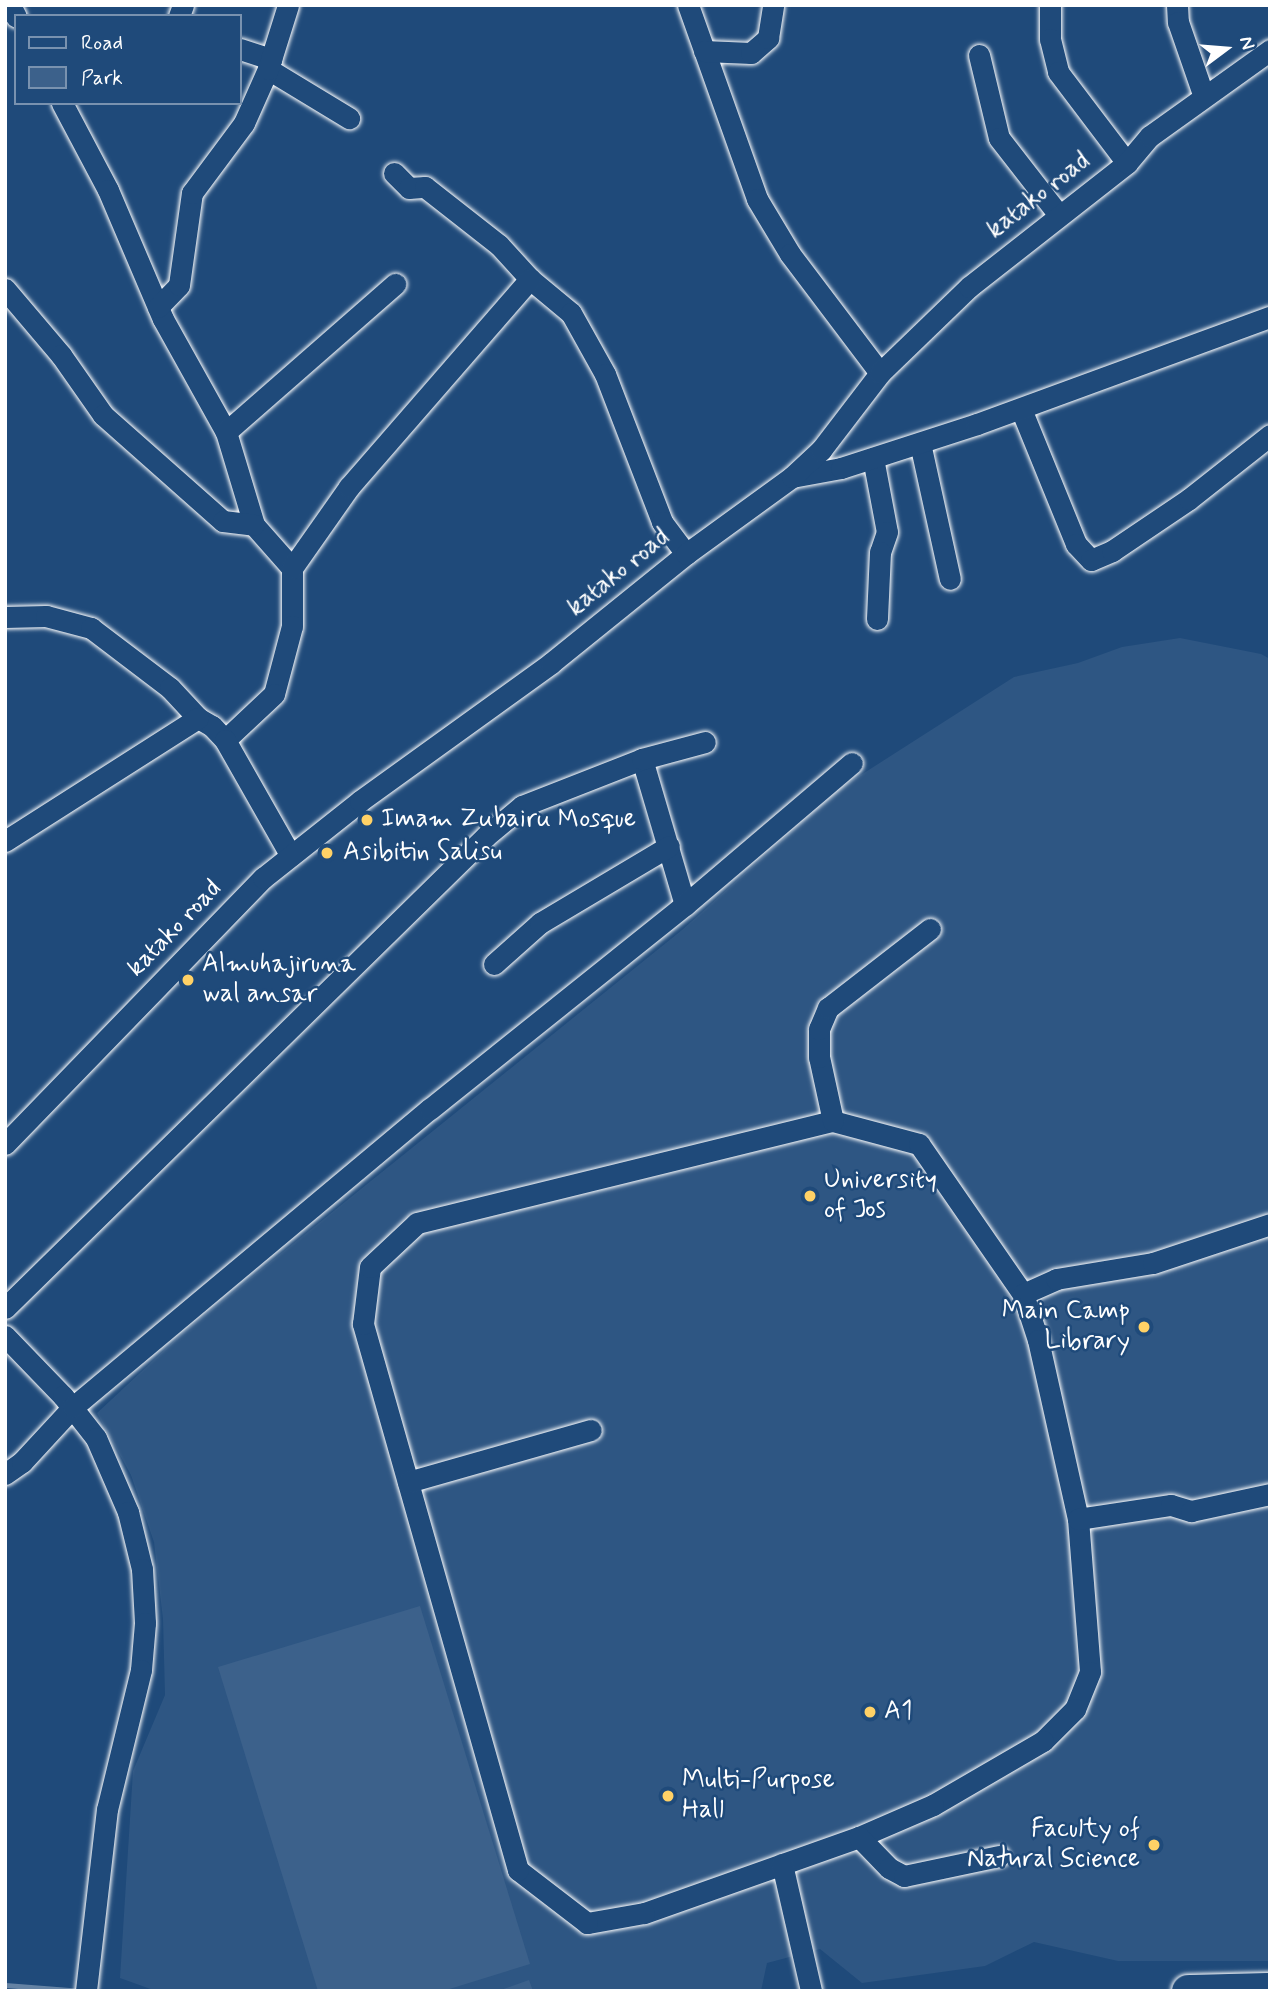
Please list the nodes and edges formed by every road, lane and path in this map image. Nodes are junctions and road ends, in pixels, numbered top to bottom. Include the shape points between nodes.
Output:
1 (288, 5) edge
2 (688, 5) edge
3 (773, 5) edge
4 (1051, 5) edge
5 (1177, 5) edge
6 (242, 50) edge
7 (1270, 50) edge
8 (705, 51) junction
9 (979, 55) dead end
10 (269, 64) junction
11 (1204, 97) junction
12 (63, 105) edge
13 (349, 118) dead end
14 (1127, 163) junction
15 (394, 173) dead end
16 (1059, 215) junction
17 (530, 279) junction
18 (395, 284) dead end
19 (5, 289) edge
20 (158, 307) junction
21 (1270, 317) edge
22 (880, 373) junction
23 (1021, 409) junction
24 (226, 432) junction
25 (1270, 435) edge
26 (920, 443) junction
27 (873, 458) junction
28 (792, 477) junction
29 (254, 525) junction
30 (686, 554) junction
31 (292, 568) junction
32 (950, 579) dead end
33 (5, 617) edge
34 (877, 619) dead end
35 (198, 718) junction
36 (225, 740) junction
37 (705, 742) dead end
38 (642, 759) junction
39 (852, 763) dead end
40 (5, 841) edge
41 (669, 846) junction
42 (290, 856) junction
43 (685, 905) junction
44 (930, 929) dead end
45 (494, 964) dead end
46 (833, 1121) junction
47 (5, 1144) edge
48 (1270, 1224) edge
49 (1023, 1294) junction
50 (5, 1308) edge
51 (5, 1336) edge
52 (73, 1408) junction
53 (591, 1430) dead end
54 (5, 1474) edge
55 (408, 1482) junction
56 (1270, 1494) edge
57 (1078, 1519) junction
58 (859, 1838) junction
59 (999, 1856) dead end
60 (782, 1864) junction
61 (1270, 1989) edge
62 (86, 1991) edge
63 (811, 1991) edge
64 (1188, 1991) edge

1 - 10 street
2 - 8 street
3 - 8 street via 768,38 751,53
4 - 14 street via 1050,39 1058,72
5 - 11 street via 1178,22
6 - 10 street
7 - 11 street, katako road
8 - 22 street via 757,199 790,254
9 - 16 street via 999,138
10 - 13 street
10 - 20 street via 244,123 192,192 179,285
11 - 14 street, katako road via 1150,136
12 - 20 street via 108,190
14 - 16 street, katako road
15 - 17 street via 409,188 425,187 499,245
16 - 22 street, katako road via 969,287
17 - 30 street via 571,313 605,374 662,522
17 - 31 street via 348,487
18 - 24 street
19 - 29 street via 61,355 103,415 223,521
20 - 24 street
21 - 23 street
22 - 28 street, katako road via 821,450
23 - 25 street via 1076,544 1091,560 1189,499
23 - 26 street
24 - 29 street
26 - 27 street
26 - 32 street
27 - 28 street
27 - 34 street via 887,532 880,552
28 - 30 street, katako road
29 - 31 street
30 - 42 street, katako road via 551,663
31 - 36 street via 292,626 274,694
33 - 35 street via 46,615 92,628 170,688
35 - 36 street
35 - 40 street
36 - 42 street
37 - 38 street
38 - 41 street
38 - 50 street via 522,806 486,836
39 - 43 street
41 - 43 street
41 - 45 street via 540,923
42 - 47 street, katako road via 263,878
43 - 52 street via 430,1109
44 - 46 street via 828,1008 819,1029 819,1057
46 - 49 street via 919,1144
46 - 55 street via 417,1223 370,1268 363,1324
48 - 49 street via 1153,1263 1056,1279
49 - 57 street via 1038,1340
51 - 52 street
52 - 54 street
52 - 62 street via 96,1438 128,1511 142,1569 145,1623 141,1670 107,1809
53 - 55 street
55 - 60 street via 518,1870 587,1923 644,1913
56 - 57 street via 1191,1511 1171,1505
57 - 58 street via 1090,1672 1075,1709 1043,1741 933,1805
58 - 59 street via 889,1868 904,1875
58 - 60 street
60 - 63 street
61 - 64 highway

